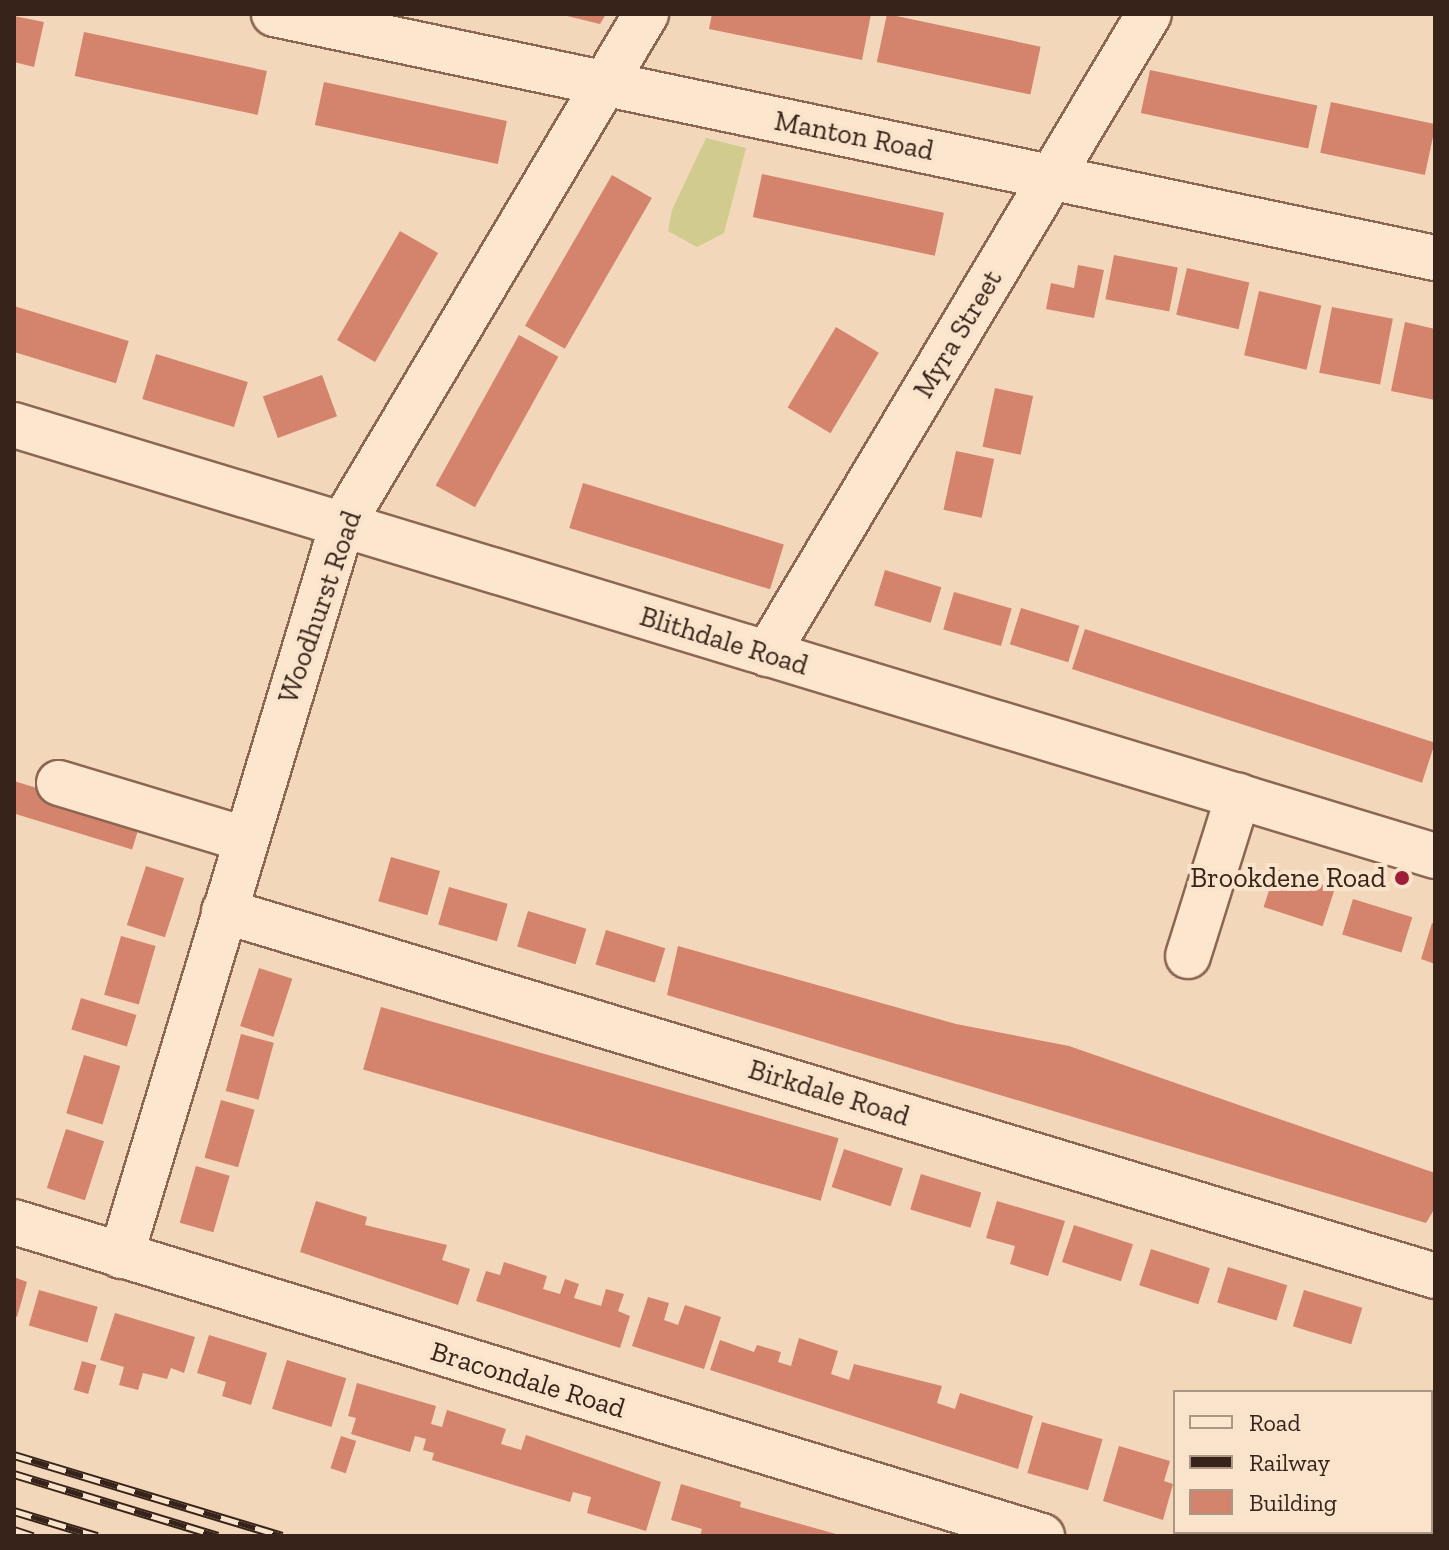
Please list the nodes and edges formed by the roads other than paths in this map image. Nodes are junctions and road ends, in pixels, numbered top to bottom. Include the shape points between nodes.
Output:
1 (274, 14) edge
2 (646, 14) edge
3 (1149, 14) edge
4 (606, 81) junction
5 (1053, 175) junction
6 (1435, 258) edge
7 (15, 430) edge
8 (342, 525) junction
9 (767, 654) junction
10 (59, 783) dead end
11 (1238, 796) junction
12 (245, 839) junction
13 (1435, 856) edge
14 (224, 911) junction
15 (1188, 956) dead end
16 (14, 1222) edge
17 (121, 1256) junction
18 (1435, 1276) edge
19 (1042, 1536) edge

1 - 4 street, Manton Road
2 - 4 street, Woodhurst Road
3 - 5 street, Myra Street
4 - 5 street, Manton Road
4 - 8 street, Woodhurst Road
5 - 6 street, Manton Road
5 - 9 street, Myra Street
7 - 8 street, Blithdale Road
8 - 9 street, Blithdale Road
8 - 12 street, Woodhurst Road
9 - 11 street, Blithdale Road
10 - 12 street
11 - 13 street, Blithdale Road
11 - 15 street
12 - 14 street, Woodhurst Road
14 - 17 street, Woodhurst Road
14 - 18 street, Birkdale Road
16 - 17 street, Bracondale Road
17 - 19 street, Bracondale Road

